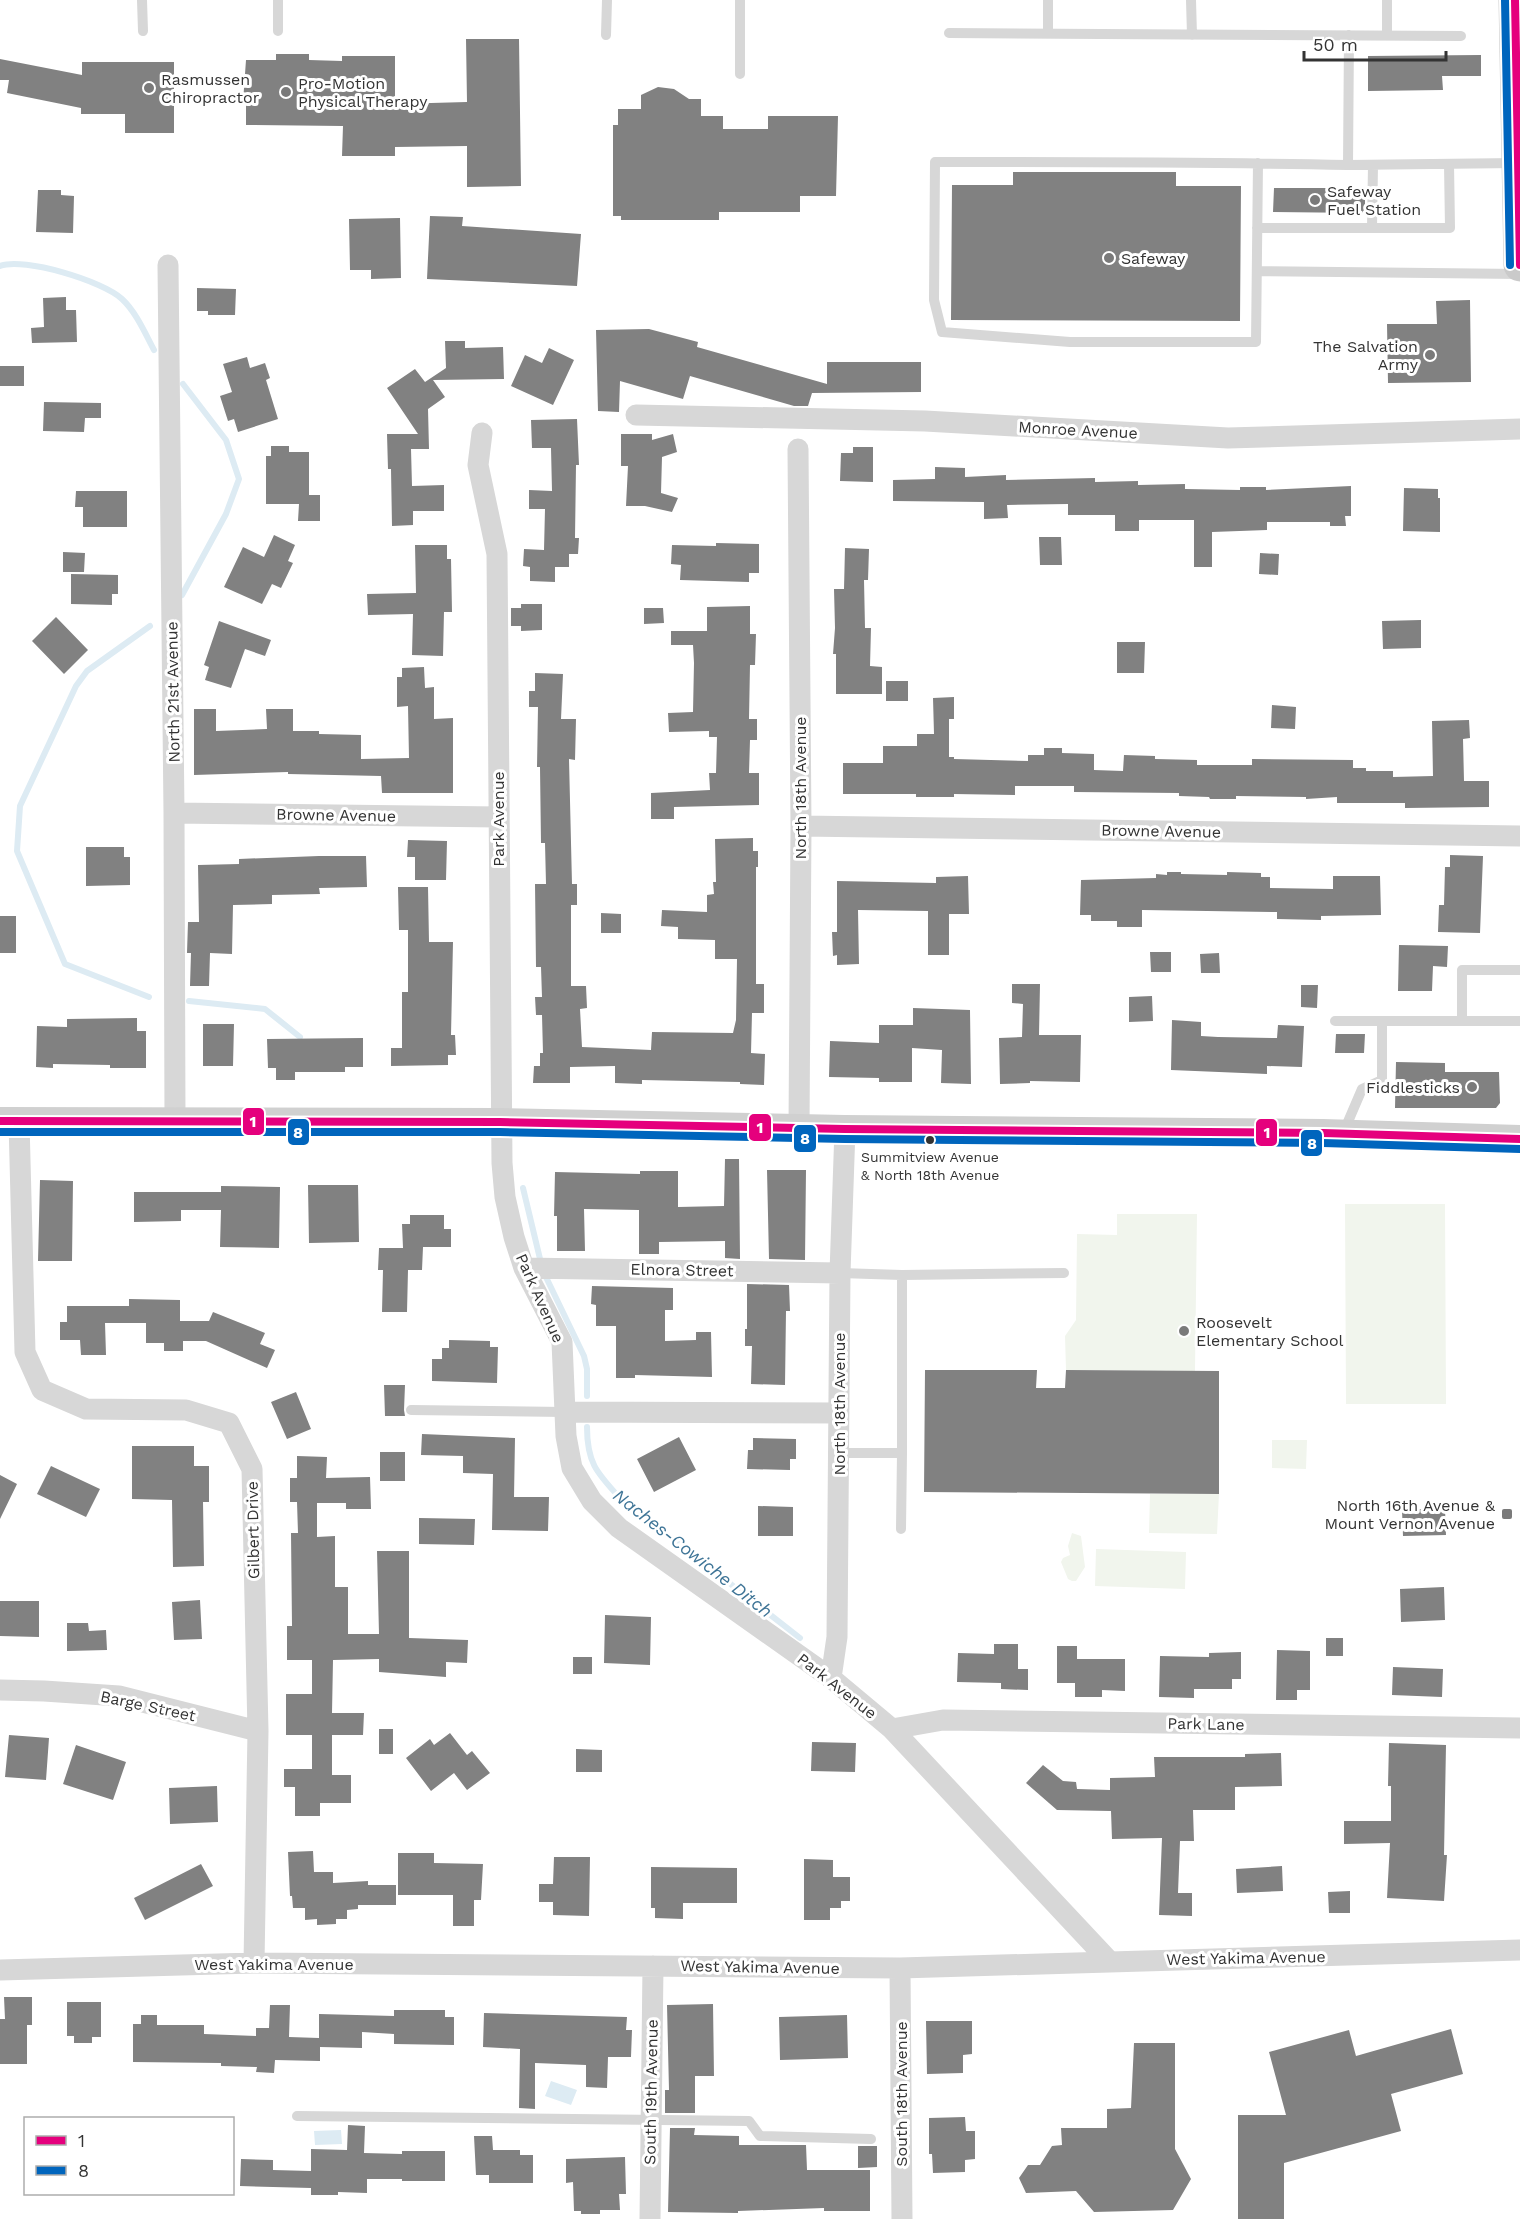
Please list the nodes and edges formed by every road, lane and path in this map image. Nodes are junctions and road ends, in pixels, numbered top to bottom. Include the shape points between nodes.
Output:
1 (142, 0) edge
2 (278, 0) edge
3 (607, 0) edge
4 (740, 0) edge
5 (1048, 0) edge
6 (1191, 0) edge
7 (1387, 0) edge
8 (1515, 0) edge
9 (143, 31) dead end
10 (278, 31) dead end
11 (949, 33) dead end
12 (1048, 33) junction
13 (606, 34) dead end
14 (1192, 34) junction
15 (1349, 34) junction
16 (1387, 35) junction
17 (1461, 36) dead end
18 (740, 74) dead end
19 (1258, 164) junction
20 (1449, 164) junction
21 (1517, 164) junction
22 (1348, 165) junction
23 (1373, 165) junction
24 (1257, 228) junction
25 (1372, 228) junction
26 (168, 265) dead end
27 (1520, 265) edge
28 (1257, 271) junction
29 (1520, 274) edge
30 (636, 415) dead end
31 (1520, 429) edge
32 (482, 433) dead end
33 (798, 449) dead end
34 (174, 813) junction
35 (498, 817) junction
36 (801, 826) junction
37 (1520, 836) edge
38 (1520, 970) edge
39 (1335, 1021) dead end
40 (1520, 1021) edge
41 (1382, 1022) junction
42 (1462, 1022) junction
43 (175, 1120) junction
44 (9, 1121) edge
45 (500, 1122) junction
46 (799, 1128) junction
47 (845, 1129) junction
48 (1343, 1134) junction
49 (1520, 1139) edge
50 (536, 1268) junction
51 (840, 1273) junction
52 (1064, 1273) dead end
53 (902, 1275) junction
54 (411, 1410) dead end
55 (565, 1412) junction
56 (839, 1413) junction
57 (839, 1453) junction
58 (902, 1453) junction
59 (901, 1529) dead end
60 (831, 1678) junction
61 (0, 1690) edge
62 (1520, 1728) edge
63 (892, 1729) junction
64 (258, 1731) junction
65 (1520, 1950) edge
66 (1110, 1962) junction
67 (254, 1963) junction
68 (652, 1966) junction
69 (900, 1968) junction
70 (0, 1970) edge
71 (297, 2116) dead end
72 (651, 2121) junction
73 (871, 2139) dead end
74 (650, 2219) edge
75 (902, 2219) edge

1 - 9 lane
2 - 10 lane
3 - 13 lane
4 - 18 lane
5 - 12 lane
6 - 14 lane
7 - 16 lane
8 - 21 main road
11 - 12 lane
12 - 14 lane
14 - 15 lane
15 - 16 lane
15 - 22 lane
16 - 17 lane
19 - 22 lane
19 - 24 lane
19 - 28 lane via 935,162 934,300 942,332 1070,342 1256,342
20 - 21 lane
20 - 23 lane
20 - 25 lane via 1450,228
21 - 27 main road
22 - 23 lane
23 - 25 lane
24 - 25 lane
24 - 28 lane
26 - 34 street, North 21st Avenue
28 - 29 lane
30 - 31 street, Monroe Avenue via 925,421 1228,438
32 - 35 street, Park Avenue via 478,465 497,554
33 - 36 street, North 18th Avenue
34 - 35 street, Browne Avenue
34 - 43 street, North 21st Avenue
35 - 45 street, Park Avenue
36 - 37 street, Browne Avenue
36 - 46 street, North 18th Avenue
38 - 42 lane via 1462,970
39 - 41 lane
40 - 42 lane
41 - 42 lane
41 - 48 lane via 1382,1080 1362,1089
43 - 44 main road
43 - 45 main road
44 - 64 street, Gilbert Drive via 25,1352 42,1390 86,1409 186,1410 229,1423 252,1469
45 - 46 main road
45 - 50 street, Park Avenue via 505,1197 514,1237
46 - 47 main road
47 - 48 main road
47 - 51 street, North 18th Avenue
48 - 49 main road
50 - 51 street, Elnora Street
50 - 55 street, Park Avenue via 562,1342
51 - 53 lane
51 - 56 street, North 18th Avenue
52 - 53 lane
53 - 58 lane
54 - 55 lane
55 - 56 street
55 - 60 street, Park Avenue via 572,1468 592,1501 619,1528
56 - 57 street, North 18th Avenue
57 - 58 lane
57 - 60 street, North 18th Avenue via 837,1637
58 - 59 lane
60 - 63 street, Park Avenue
61 - 64 street, Barge Street via 119,1696
62 - 63 street, Park Lane via 943,1720
63 - 66 street, Park Avenue
64 - 67 street, Gilbert Drive
65 - 66 street, West Yakima Avenue
66 - 69 street, West Yakima Avenue
67 - 68 street, West Yakima Avenue
67 - 70 street, West Yakima Avenue
68 - 69 street, West Yakima Avenue
68 - 72 street, South 19th Avenue
69 - 75 street, South 18th Avenue
71 - 72 lane
72 - 73 lane via 749,2121 760,2136
72 - 74 street, South 19th Avenue

